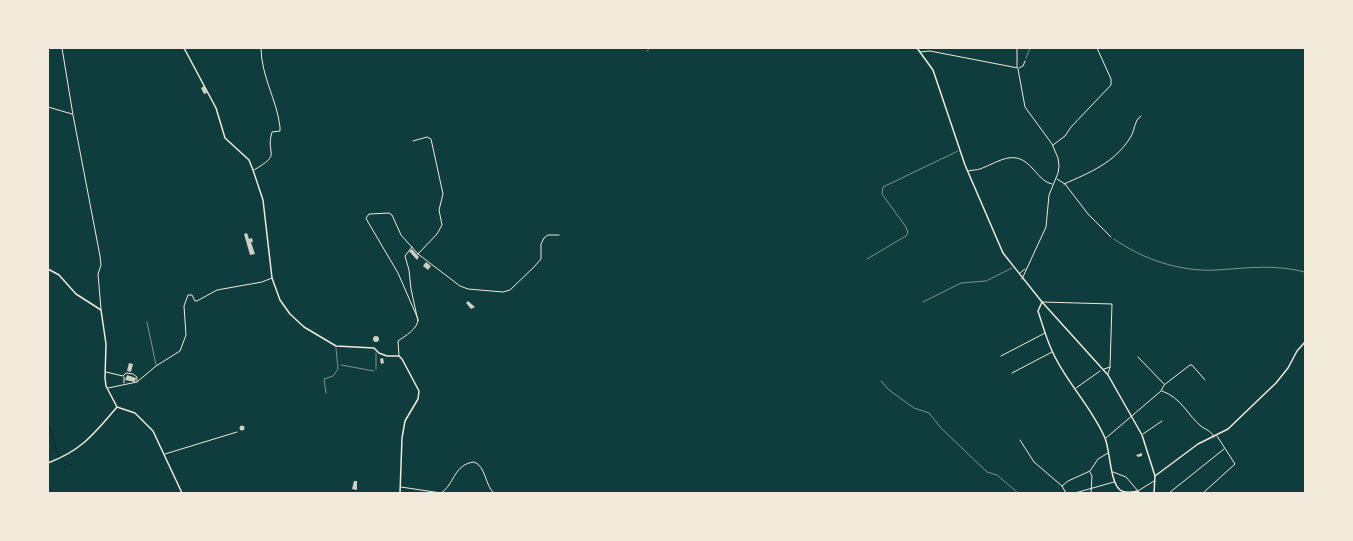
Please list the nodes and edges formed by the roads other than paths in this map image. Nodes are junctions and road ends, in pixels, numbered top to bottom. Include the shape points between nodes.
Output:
1 (62, 48) edge
2 (184, 48) edge
3 (262, 48) edge
4 (650, 48) edge
5 (917, 48) edge
6 (1017, 48) edge
7 (1097, 48) edge
8 (647, 51) dead end
9 (920, 52) junction
10 (1025, 61) road end
11 (1018, 68) junction
12 (48, 107) edge
13 (73, 114) junction
14 (1141, 116) dead end
15 (413, 141) dead end
16 (1052, 146) junction
17 (253, 170) junction
18 (967, 171) junction
19 (1056, 179) junction
20 (1053, 184) junction
21 (1064, 184) junction
22 (559, 235) dead end
23 (1112, 237) road end
24 (412, 247) junction
25 (418, 254) junction
26 (48, 269) edge
27 (1026, 269) junction
28 (1019, 274) junction
29 (272, 278) junction
30 (1022, 279) junction
31 (1042, 302) junction
32 (101, 310) junction
33 (147, 322) dead end
34 (418, 324) junction
35 (1045, 334) junction
36 (1305, 342) edge
37 (336, 346) junction
38 (377, 350) junction
39 (1052, 351) junction
40 (399, 356) junction
41 (1001, 356) dead end
42 (1138, 357) dead end
43 (156, 366) junction
44 (1110, 367) junction
45 (376, 369) road end
46 (1103, 369) junction
47 (1100, 371) dead end
48 (105, 372) junction
49 (1012, 373) dead end
50 (1108, 375) junction
51 (124, 376) junction
52 (1205, 380) dead end
53 (137, 382) junction
54 (124, 384) junction
55 (1164, 385) junction
56 (108, 388) junction
57 (1076, 388) junction
58 (1161, 391) junction
59 (326, 393) dead end
60 (117, 407) junction
61 (1131, 416) junction
62 (1162, 421) dead end
63 (237, 432) dead end
64 (1142, 435) junction
65 (1217, 436) junction
66 (1214, 437) junction
67 (1106, 439) junction
68 (1020, 440) dead end
69 (1225, 448) junction
70 (1108, 453) junction
71 (164, 454) junction
72 (48, 463) edge
73 (1090, 471) junction
74 (1113, 472) junction
75 (1155, 476) junction
76 (1155, 480) junction
77 (1115, 482) junction
78 (1062, 486) junction
79 (401, 487) junction
80 (1091, 489) junction
81 (1119, 489) junction
82 (1139, 492) edge
83 (182, 493) edge
84 (400, 493) edge
85 (494, 493) edge
86 (1066, 493) edge
87 (1075, 493) edge
88 (1091, 493) edge
89 (1118, 493) edge
90 (1154, 493) edge
91 (1169, 493) edge
92 (1203, 493) edge

1 - 13 street
2 - 17 street via 216,108 225,138 249,160
3 - 17 street via 264,71 274,96 280,131 272,132 271,135 272,157
4 - 8 lane
5 - 9 street
6 - 11 street
7 - 16 street via 1111,79 1111,85 1070,127 1065,136
9 - 11 street via 930,51
9 - 18 street via 933,70
10 - 11 street via 1023,66
11 - 16 street via 1025,107
12 - 13 street
13 - 32 street via 100,256 98,274
14 - 21 street via 1137,119 1131,137 1107,164
15 - 25 street via 427,137 431,139 443,194 439,210 442,225 438,234
16 - 19 street via 1059,166
17 - 29 street via 263,200
18 - 20 street via 980,169 1002,159 1020,158 1045,182
18 - 28 street via 1003,253
19 - 20 street
19 - 21 street
20 - 27 street via 1049,195 1046,227
21 - 23 street via 1088,214
22 - 25 street via 548,235 544,238 541,259 514,286 503,292 460,286
24 - 25 street
24 - 34 street via 405,256
24 - 34 street via 401,235 389,213 369,214 366,218 403,282
26 - 32 street via 59,275 76,294
27 - 28 street
27 - 30 street
28 - 30 street
29 - 37 street via 280,300 290,314 304,327
29 - 43 street via 217,290 197,301 192,295 188,295 184,306 186,335 180,351
30 - 31 street
31 - 35 street via 1038,310
31 - 44 street via 1112,304
31 - 46 street
32 - 48 street via 106,344
33 - 43 lane
34 - 40 street via 398,341
35 - 39 street
35 - 41 street
36 - 65 street via 1276,383 1228,429
37 - 38 street
37 - 59 lane via 337,373 324,379
38 - 40 street via 387,356
38 - 45 lane
39 - 49 street
39 - 57 street
40 - 79 street via 419,392 418,399 405,421
42 - 55 street
43 - 53 street
44 - 46 street
44 - 50 street
46 - 50 street
47 - 57 street
48 - 51 street
48 - 56 street
50 - 61 street
51 - 53 street via 126,373 133,374 137,377
51 - 54 street
52 - 55 street via 1192,365
53 - 54 street
54 - 56 street
55 - 58 street
56 - 60 street
57 - 67 street
58 - 61 street
58 - 66 street via 1184,406
60 - 71 street via 130,410 153,431
60 - 72 street via 85,443
61 - 64 street
61 - 67 street
62 - 64 street
63 - 71 street
64 - 75 street
65 - 66 street
65 - 69 street
66 - 75 street via 1198,444
67 - 70 street
68 - 78 street via 1034,462
69 - 91 street
69 - 92 street via 1235,464
70 - 73 street via 1098,459
70 - 74 street
71 - 83 street
73 - 78 street
73 - 80 street
74 - 77 street
74 - 82 street via 1126,477
75 - 76 street
76 - 82 street
76 - 90 street
77 - 80 street
77 - 81 street
78 - 86 street
79 - 84 street
79 - 85 street via 441,493 456,472 466,464 474,462 480,466
80 - 87 street
80 - 88 street
81 - 82 street via 1125,492
81 - 89 street

